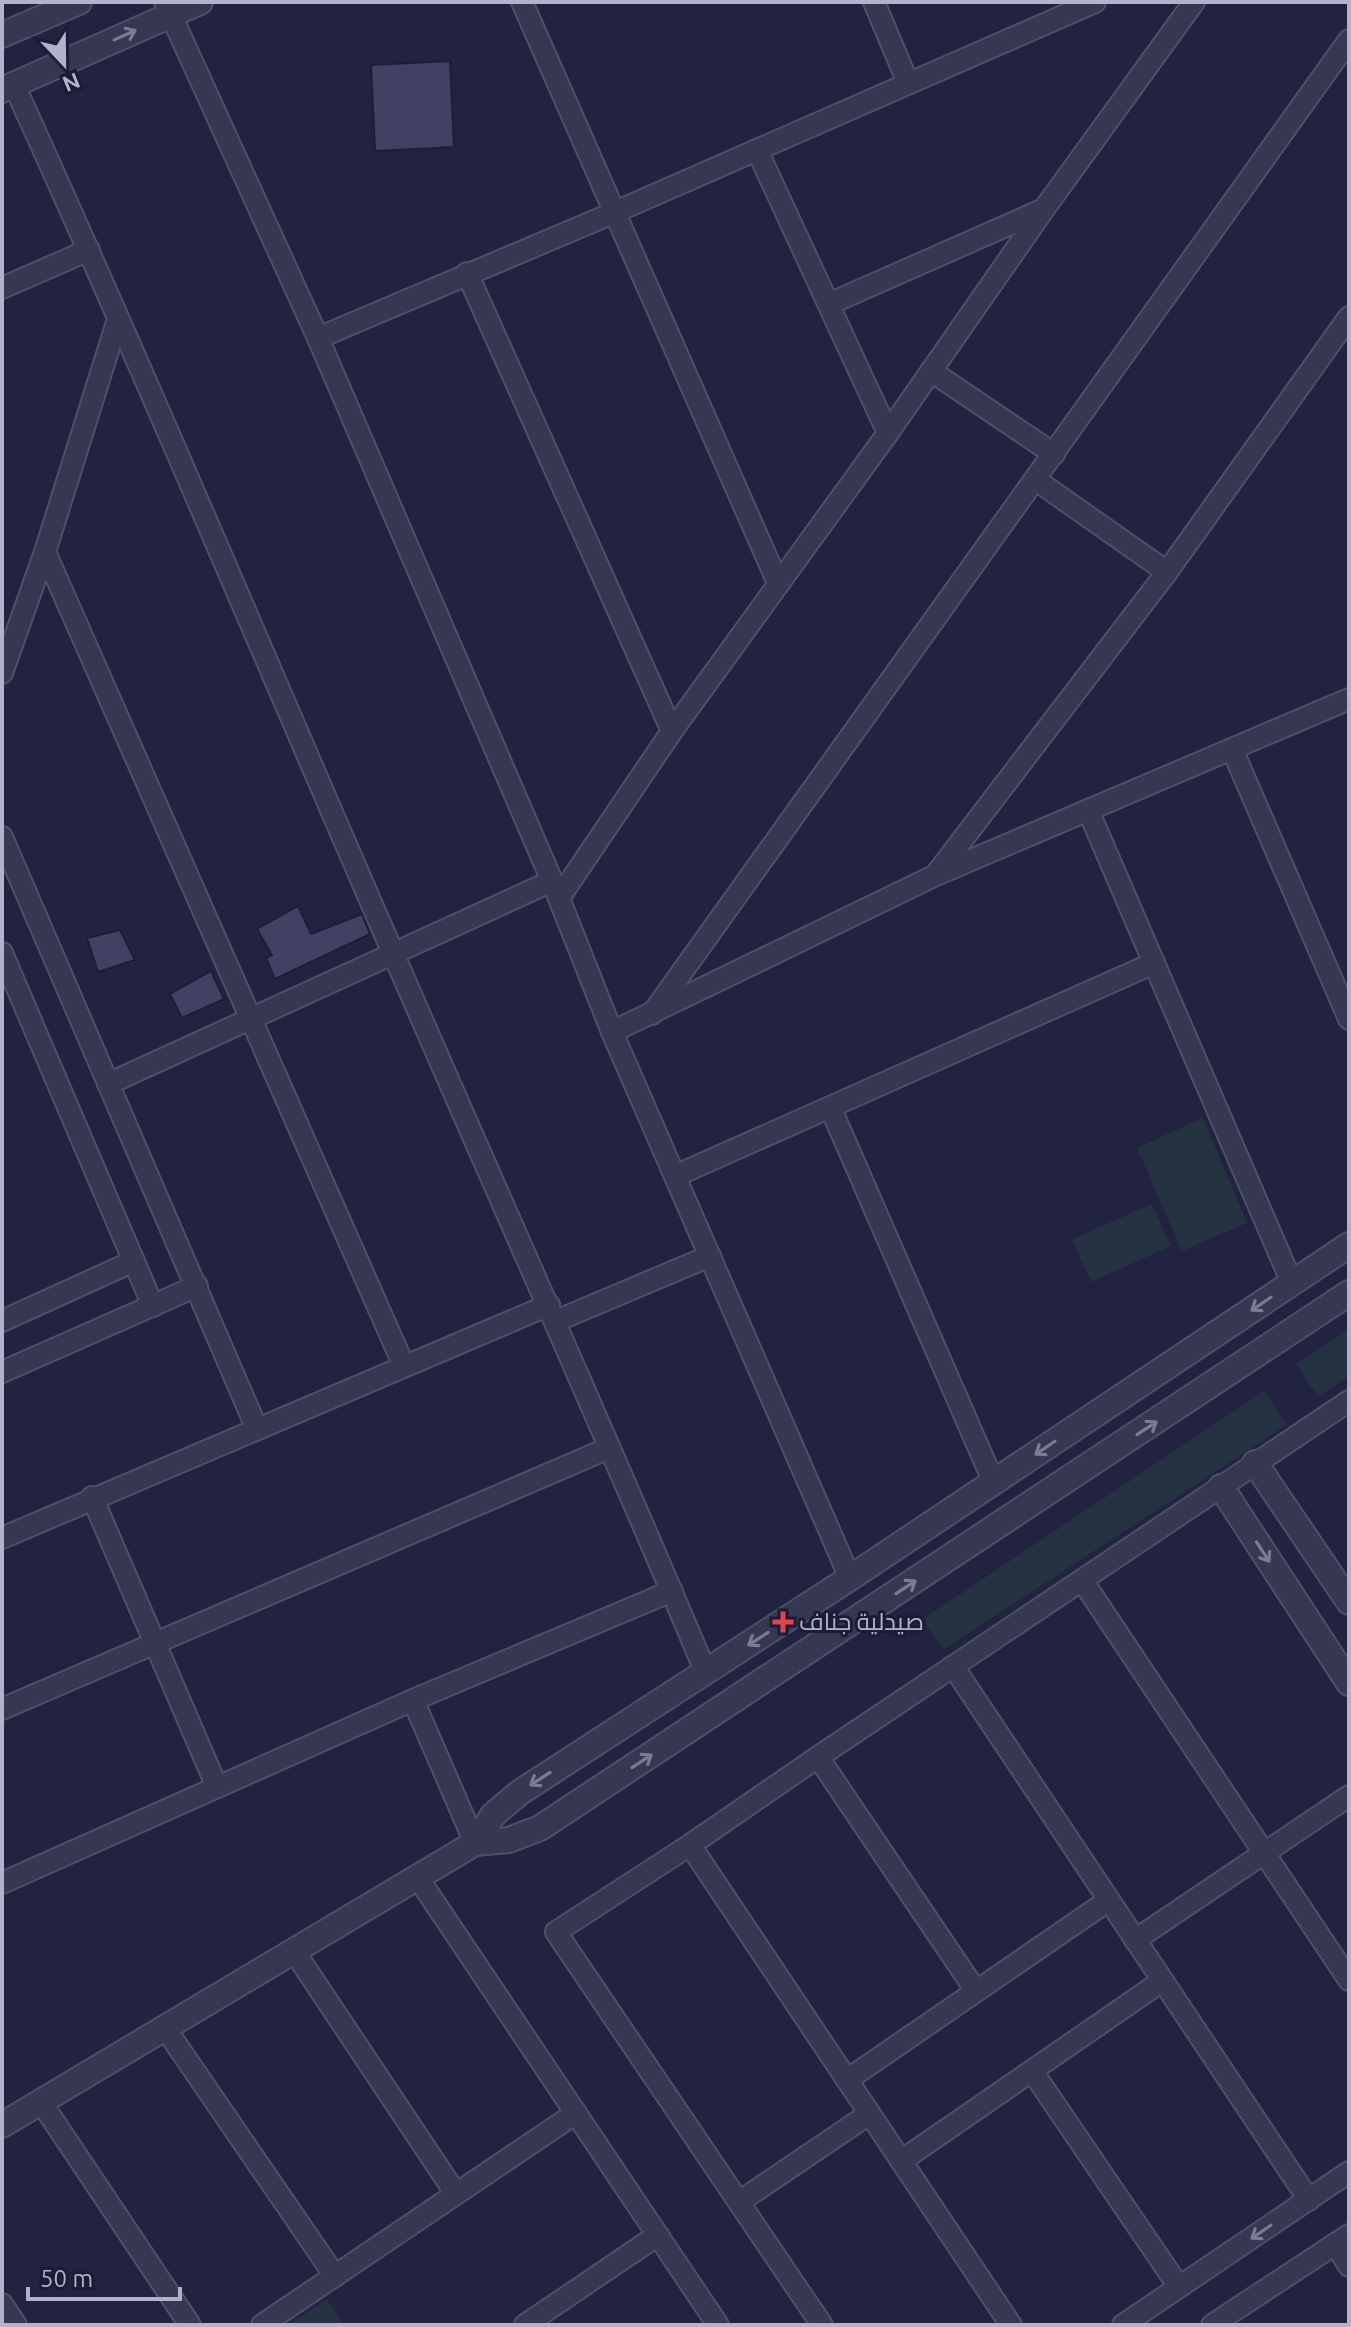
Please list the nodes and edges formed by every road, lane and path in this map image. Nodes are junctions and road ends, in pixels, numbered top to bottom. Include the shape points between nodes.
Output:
1 (79, 2) edge
2 (200, 2) edge
3 (522, 2) edge
4 (874, 2) edge
5 (1095, 2) edge
6 (1194, 2) edge
7 (167, 9) edge
8 (2, 35) edge
9 (1349, 40) edge
10 (908, 83) junction
11 (8, 87) edge
12 (757, 150) junction
13 (1044, 209) junction
14 (613, 213) junction
15 (89, 250) junction
16 (467, 273) junction
17 (2, 288) edge
18 (829, 304) junction
19 (1349, 317) edge
20 (118, 319) junction
21 (318, 338) junction
22 (931, 371) junction
23 (888, 433) junction
24 (1054, 454) junction
25 (1036, 480) junction
26 (45, 552) junction
27 (1167, 572) junction
28 (778, 583) junction
29 (2, 673) edge
30 (1349, 699) edge
31 (672, 731) junction
32 (1232, 749) junction
33 (1088, 810) junction
34 (2, 837) edge
35 (936, 875) junction
36 (556, 890) junction
37 (2, 953) edge
38 (393, 953) junction
39 (1154, 963) junction
40 (652, 1014) junction
41 (251, 1018) junction
42 (1349, 1019) edge
43 (612, 1032) junction
44 (108, 1084) junction
45 (831, 1109) junction
46 (675, 1176) junction
47 (1349, 1245) edge
48 (710, 1256) junction
49 (134, 1261) junction
50 (1292, 1283) junction
51 (197, 1286) junction
52 (1349, 1293) edge
53 (153, 1306) junction
54 (552, 1313) junction
55 (2, 1321) edge
56 (1231, 1324) junction
57 (1255, 1357) junction
58 (404, 1366) junction
59 (2, 1372) edge
60 (1349, 1401) edge
61 (257, 1429) junction
62 (609, 1448) junction
63 (1255, 1463) junction
64 (994, 1483) junction
65 (1221, 1487) junction
66 (92, 1497) junction
67 (2, 1538) edge
68 (850, 1578) junction
69 (1082, 1580) junction
70 (672, 1591) junction
71 (1349, 1602) edge
72 (154, 1642) junction
73 (953, 1666) junction
74 (706, 1673) junction
75 (1349, 1683) edge
76 (413, 1700) junction
77 (2, 1709) edge
78 (818, 1757) junction
79 (217, 1787) junction
80 (1349, 1796) edge
81 (475, 1843) junction
82 (690, 1845) junction
83 (1264, 1853) junction
84 (418, 1878) junction
85 (2, 1883) edge
86 (1109, 1900) junction
87 (1135, 1940) junction
88 (294, 1951) junction
89 (1349, 1980) edge
90 (1162, 1981) junction
91 (976, 1991) junction
92 (165, 2028) junction
93 (1032, 2071) junction
94 (847, 2080) junction
95 (41, 2102) junction
96 (576, 2113) junction
97 (869, 2114) junction
98 (2, 2125) edge
99 (901, 2161) junction
100 (1349, 2172) edge
101 (456, 2194) junction
102 (1309, 2200) junction
103 (739, 2202) junction
104 (658, 2235) junction
105 (1342, 2240) edge
106 (1349, 2266) edge
107 (335, 2276) junction
108 (1179, 2287) junction
109 (2, 2304) edge
110 (16, 2325) edge
111 (190, 2325) edge
112 (262, 2325) edge
113 (525, 2325) edge
114 (718, 2325) edge
115 (822, 2325) edge
116 (1011, 2325) edge
117 (1123, 2325) edge
118 (1212, 2325) edge

1 - 8 street
2 - 7 street
3 - 14 street
4 - 10 street
5 - 10 street
6 - 13 street
11 -> 7 street
7 - 21 street
9 - 24 street
10 - 12 street
11 - 15 street
12 - 14 street
12 - 18 street
13 - 18 street
13 - 22 street
14 - 16 street
14 - 28 street
15 - 17 street
15 - 20 street
16 - 21 street
16 - 31 street
18 - 23 street
19 - 27 street
20 - 26 street
20 - 38 street
21 - 36 street
22 - 23 street
22 - 24 street
23 - 28 street
24 - 25 street
25 - 27 street
25 - 40 street
26 - 29 street
26 - 41 street
27 - 35 street
28 - 31 street
30 - 32 street
31 - 36 street
32 - 33 street
32 - 42 street
33 - 35 street
33 - 39 street
34 - 44 street
35 - 40 street
36 - 38 street
36 - 43 street
37 - 49 street
38 - 41 street
38 - 54 street
39 - 45 street
39 - 50 street
40 - 43 street
41 - 44 street
41 - 58 street
43 - 46 street
44 - 51 street
45 - 46 street
45 - 64 street
46 - 48 street
47 - 50 street
48 - 54 street
48 - 68 street
49 - 53 street
49 - 55 street
50 -> 56 street
51 - 53 street
51 - 61 street
52 - 57 street
53 - 59 street
54 - 58 street
54 - 62 street
56 - 57 street
56 -> 64 street
81 -> 57 street via 509,1840 540,1828
58 - 61 street
60 - 63 street
61 - 66 street
62 - 70 street
62 - 72 street
63 - 65 street
63 - 71 street
64 - 68 street
65 - 69 street
65 -> 75 street
66 - 67 street
66 - 72 street
68 -> 74 street
69 - 73 street
69 - 83 street
70 - 74 street
70 - 76 street
72 - 77 street
72 - 79 street
73 - 78 street
73 - 86 street
74 -> 81 street via 512,1798
76 - 79 street
76 - 81 street
78 - 82 street
78 - 91 street
79 - 85 street
80 - 83 street
81 - 84 street
82 - 94 street
82 - 103 street via 556,1932
83 - 87 street
83 - 89 street
84 - 88 street
84 - 96 street
86 - 87 street
86 - 91 street
87 - 90 street
88 - 92 street
88 - 101 street
90 - 93 street
90 - 102 street
91 - 94 street
92 - 95 street
92 - 107 street
93 - 99 street
93 - 108 street
94 - 97 street
95 - 98 street
95 - 111 street
96 - 101 street
96 - 104 street
97 - 99 street
97 - 103 street
99 - 116 street
100 - 102 street
101 - 107 street
102 -> 108 street
103 - 115 street
104 - 113 street
104 - 114 street
105 - 106 street
105 - 118 street
107 - 112 street
108 - 117 street
109 - 110 street

